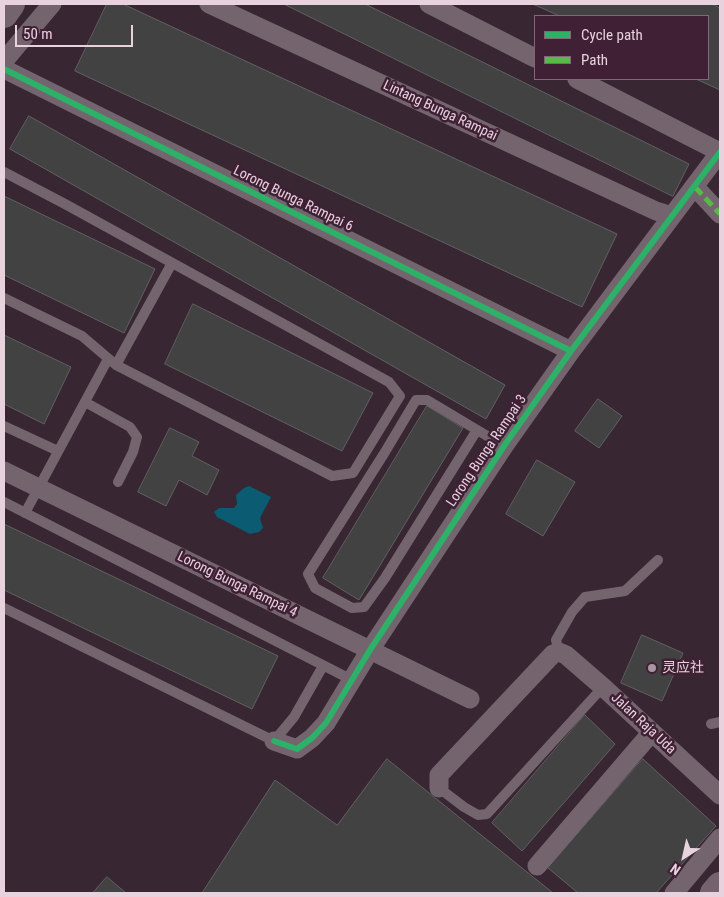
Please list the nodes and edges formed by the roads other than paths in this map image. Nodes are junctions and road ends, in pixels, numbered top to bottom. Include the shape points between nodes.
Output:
1 (11, 4) edge
2 (52, 4) edge
3 (209, 4) edge
4 (429, 4) edge
5 (4, 14) edge
6 (534, 57) edge
7 (4, 61) edge
8 (4, 69) edge
9 (579, 80) edge
10 (720, 152) edge
11 (4, 172) edge
12 (695, 187) junction
13 (720, 214) edge
14 (672, 216) junction
15 (172, 263) junction
16 (4, 298) edge
17 (571, 351) junction
18 (112, 362) junction
19 (85, 402) junction
20 (4, 426) edge
21 (477, 430) junction
22 (504, 446) junction
23 (58, 452) junction
24 (4, 471) edge
25 (118, 482) dead end
26 (38, 488) junction
27 (4, 502) edge
28 (25, 512) junction
29 (658, 560) dead end
30 (4, 608) edge
31 (370, 650) junction
32 (562, 654) junction
33 (323, 666) junction
34 (352, 680) junction
35 (603, 687) junction
36 (470, 699) dead end
37 (652, 732) junction
38 (274, 741) junction
39 (439, 788) joint
40 (720, 795) edge
41 (720, 838) edge
42 (537, 866) dead end
43 (720, 886) edge
44 (674, 893) edge
45 (714, 893) edge

1 - 5 street
2 - 7 street
3 - 14 street, Lintang Bunga Rampai
4 - 6 street
8 - 17 street, Lorong Bunga Rampai 6
9 - 10 street
10 - 12 street, Lorong Bunga Rampai 3
11 - 15 lane
12 - 13 street
12 - 14 street, Lorong Bunga Rampai 3
14 - 17 street, Lorong Bunga Rampai 3
15 - 18 lane
15 - 18 lane via 389,382 400,396 353,473 332,476
16 - 18 lane via 82,336
17 - 22 street, Lorong Bunga Rampai 3
18 - 19 lane
19 - 23 lane
19 - 25 lane via 130,427 137,437
20 - 23 lane
21 - 21 lane via 428,400 416,400 308,574 315,588 352,608 364,607
21 - 22 lane
22 - 31 street, Lorong Bunga Rampai 3
23 - 26 lane
24 - 26 street, Lorong Bunga Rampai 4
26 - 28 lane
26 - 31 street, Lorong Bunga Rampai 4
27 - 28 lane
28 - 33 lane
29 - 32 lane via 625,591 585,597 556,640
30 - 38 lane
31 - 34 street, Lorong Bunga Rampai 3
31 - 36 street, Lorong Bunga Rampai 4
32 - 35 street, Jalan Raja Uda
32 - 39 street via 553,654 442,771
33 - 34 lane
33 - 38 lane via 294,717
34 - 38 street, Lorong Bunga Rampai 3 via 326,723 312,738 297,749
35 - 37 street, Jalan Raja Uda
35 - 39 lane via 487,814 478,815 464,808
37 - 40 street, Jalan Raja Uda
37 - 42 street
41 - 44 street
43 - 45 main road

